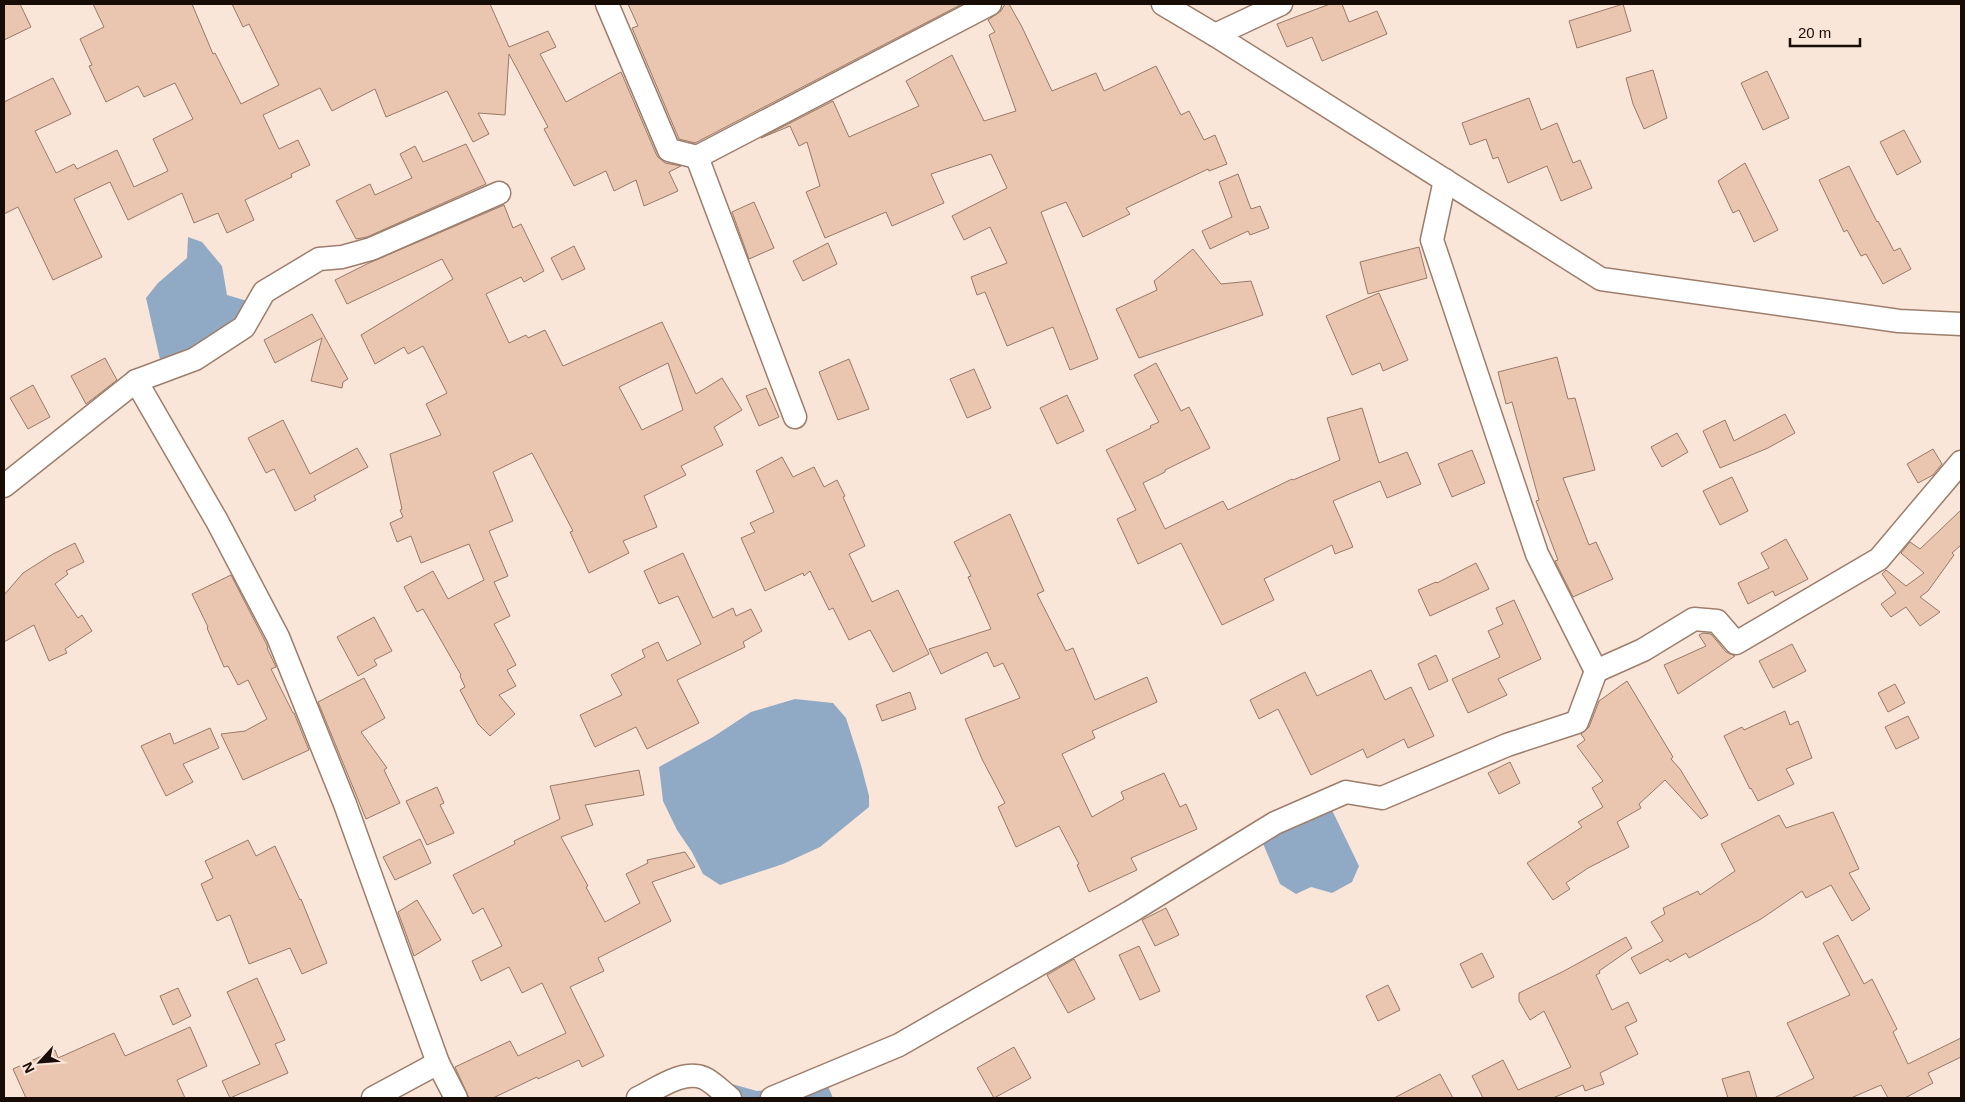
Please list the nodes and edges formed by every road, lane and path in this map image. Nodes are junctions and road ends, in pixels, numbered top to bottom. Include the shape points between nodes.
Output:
1 (607, 4) edge
2 (990, 4) edge
3 (1163, 4) edge
4 (1280, 4) edge
5 (1215, 35) junction
6 (696, 157) junction
7 (1445, 180) junction
8 (499, 193) dead end
9 (1961, 324) edge
10 (136, 381) junction
11 (795, 417) dead end
12 (1961, 462) edge
13 (4, 486) edge
14 (1596, 671) junction
15 (438, 1063) junction
16 (372, 1098) edge
17 (456, 1098) edge
18 (638, 1098) edge
19 (730, 1098) edge
20 (772, 1098) edge

1 - 6 street via 669,150
2 - 6 street
3 - 5 street
4 - 5 street
5 - 7 street
6 - 11 street
7 - 9 street via 1601,279 1899,321
7 - 14 street via 1432,240 1537,554
8 - 10 street via 371,249 319,259 264,292 244,327 195,359
10 - 13 street
10 - 15 street via 217,521 278,637 345,804
12 - 14 street via 1879,559 1736,643 1717,621 1694,619 1644,650
14 - 20 street via 1578,722 1507,745 1382,798 1346,792 1275,822 1130,912 899,1045
15 - 16 street
15 - 17 street
18 - 19 street via 692,1074 706,1078

